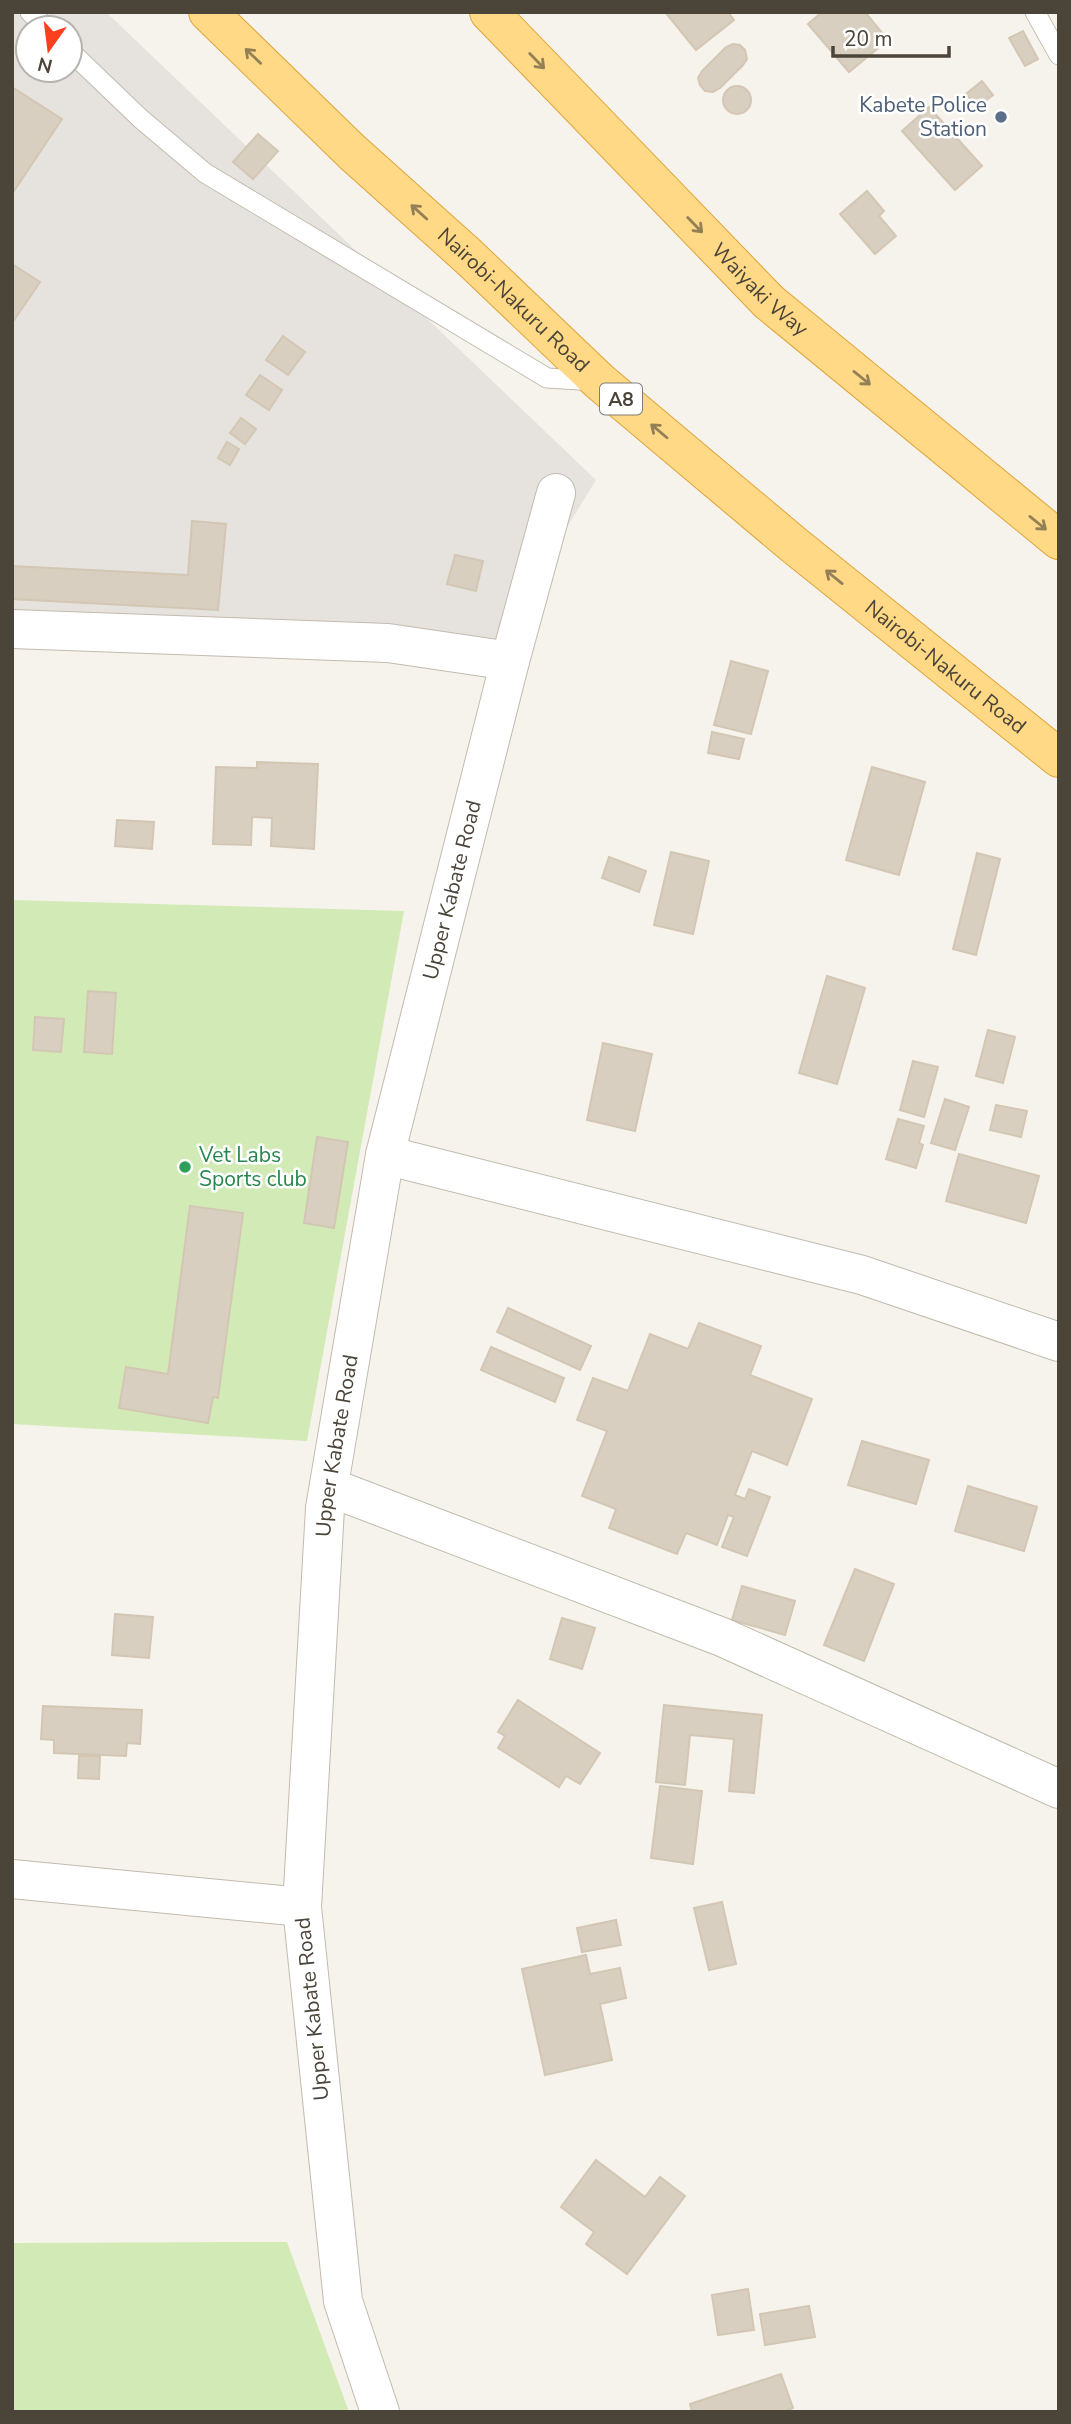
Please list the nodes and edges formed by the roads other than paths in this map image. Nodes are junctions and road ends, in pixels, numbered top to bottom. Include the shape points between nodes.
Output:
1 (208, 12) edge
2 (489, 12) edge
3 (1035, 12) edge
4 (1059, 55) edge
5 (84, 64) edge
6 (599, 381) junction
7 (556, 493) dead end
8 (1059, 540) edge
9 (12, 629) edge
10 (510, 661) junction
11 (1059, 758) edge
12 (385, 1155) junction
13 (1059, 1342) edge
14 (329, 1487) junction
15 (1059, 1789) edge
16 (12, 1879) edge
17 (302, 1907) junction
18 (380, 2412) edge

6 -> 1 highway, Nairobi-Nakuru Road / A8
2 -> 8 highway, Waiyaki Way via 769,302
3 - 4 lane
5 - 6 lane via 205,173 547,378
11 -> 6 highway, Nairobi-Nakuru Road / A8
7 - 10 street, Upper Kabate Road
9 - 10 street via 388,643
10 - 12 street, Upper Kabate Road
12 - 13 street via 862,1275
12 - 14 street, Upper Kabate Road
14 - 15 street via 722,1637
14 - 17 street, Upper Kabate Road
16 - 17 street
17 - 18 street, Upper Kabate Road via 343,2301

